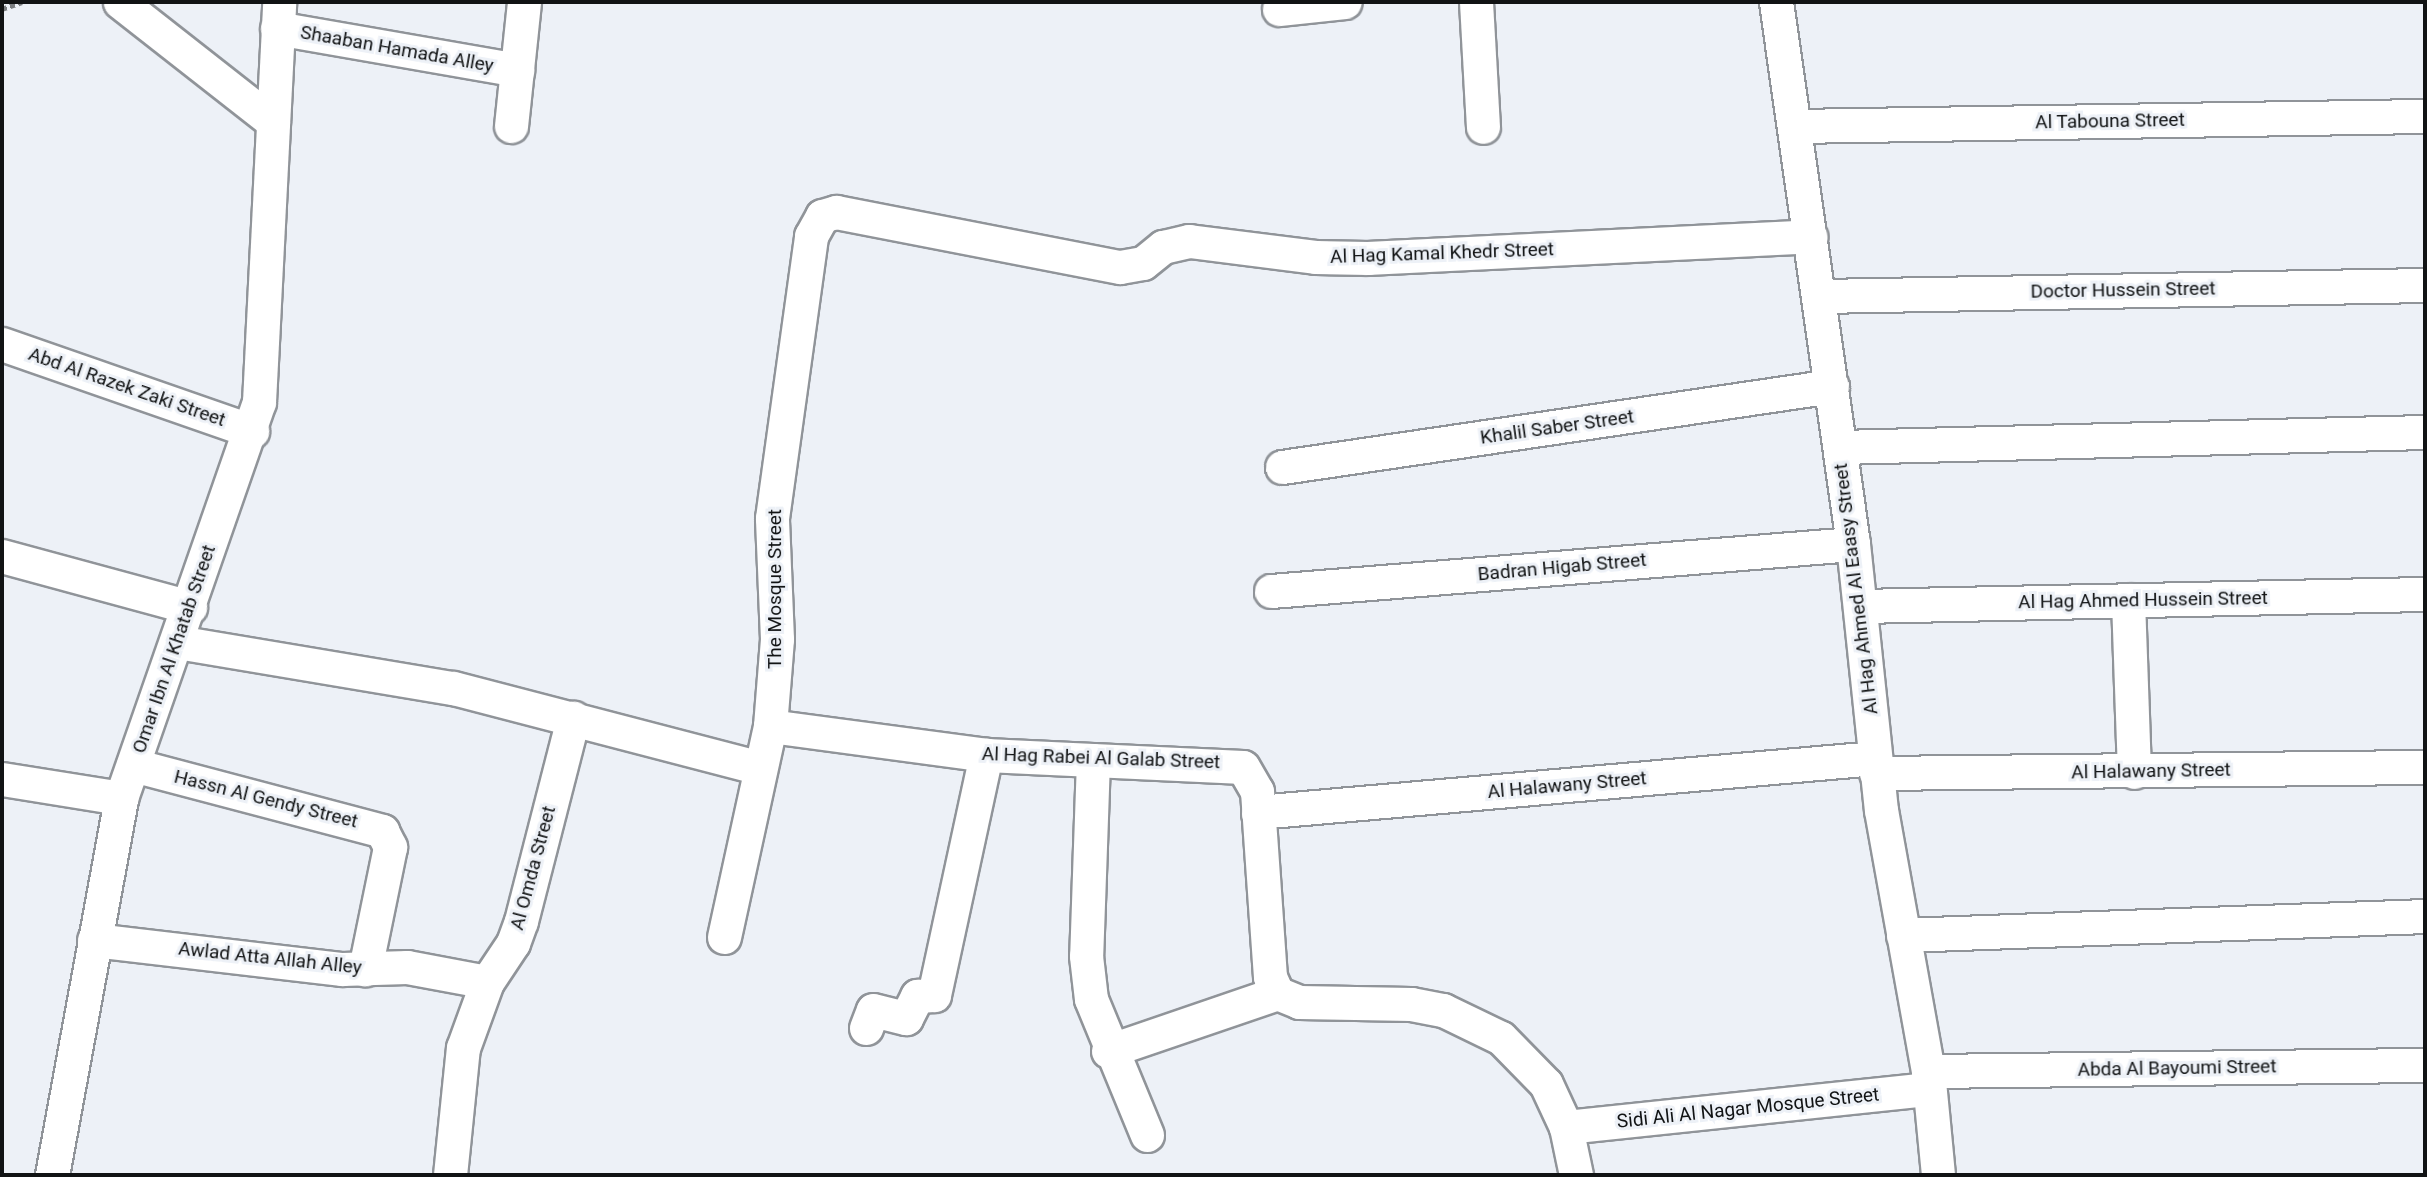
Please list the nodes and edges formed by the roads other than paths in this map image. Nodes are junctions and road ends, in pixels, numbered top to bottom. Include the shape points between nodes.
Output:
1 (120, 2) edge
2 (524, 2) edge
3 (1345, 2) edge
4 (1476, 2) edge
5 (1776, 2) edge
6 (1279, 9) dead end
7 (278, 15) edge
8 (517, 70) junction
9 (2425, 116) edge
10 (273, 122) junction
11 (511, 126) dead end
12 (1794, 126) junction
13 (1483, 127) dead end
14 (836, 212) joint
15 (1810, 236) junction
16 (2425, 285) edge
17 (1820, 296) junction
18 (2, 344) edge
19 (1832, 386) junction
20 (252, 431) junction
21 (2425, 432) edge
22 (1840, 447) junction
23 (1282, 467) dead end
24 (1853, 544) junction
25 (2, 556) edge
26 (1271, 591) dead end
27 (2425, 594) edge
28 (2128, 600) junction
29 (1860, 606) junction
30 (190, 607) junction
31 (177, 642) junction
32 (573, 718) junction
33 (770, 726) junction
34 (986, 755) junction
35 (1093, 760) junction
36 (133, 765) junction
37 (1876, 765) junction
38 (2425, 767) edge
39 (760, 768) junction
40 (2134, 772) junction
41 (2, 779) edge
42 (121, 798) junction
43 (1258, 812) junction
44 (2425, 916) edge
45 (1903, 935) junction
46 (724, 937) dead end
47 (94, 940) junction
48 (365, 969) junction
49 (487, 982) junction
50 (1277, 993) junction
51 (866, 1028) dead end
52 (1108, 1051) junction
53 (2425, 1065) edge
54 (1929, 1080) junction
55 (1566, 1127) junction
56 (1147, 1135) dead end
57 (52, 1175) edge
58 (450, 1175) edge
59 (1576, 1175) edge
60 (1938, 1175) edge

1 - 10 street
2 - 8 street
3 - 6 street
4 - 13 street
5 - 12 street, Al Hag Ahmed Al Eaasy Street
7 - 8 street, Shaaban Hamada Alley
7 - 10 street, Omar Ibn Al Khatab Street
8 - 11 street
9 - 12 street, Al Tabouna Street
10 - 20 street, Omar Ibn Al Khatab Street via 265,336
12 - 15 street, Al Hag Ahmed Al Eaasy Street
14 - 15 street, Al Hag Kamal Khedr Street via 1120,267 1143,264 1163,247 1189,241 1315,257 1368,258
14 - 33 street, The Mosque Street via 822,216 812,228 772,518 776,639
15 - 17 street, Al Hag Ahmed Al Eaasy Street
16 - 17 street, Doctor Hussein Street
17 - 19 street, Al Hag Ahmed Al Eaasy Street
18 - 20 street, Abd Al Razek Zaki Street
19 - 22 street, Al Hag Ahmed Al Eaasy Street
19 - 23 street, Khalil Saber Street
20 - 30 street, Omar Ibn Al Khatab Street
21 - 22 street
22 - 24 street, Al Hag Ahmed Al Eaasy Street
24 - 26 street, Badran Higab Street
24 - 29 street, Al Hag Ahmed Al Eaasy Street
25 - 30 street
27 - 28 street, Al Hag Ahmed Hussein Street
28 - 29 street, Al Hag Ahmed Hussein Street
28 - 40 street
29 - 37 street, Al Hag Ahmed Al Eaasy Street
30 - 31 street, Omar Ibn Al Khatab Street
31 - 32 street via 453,688
31 - 36 street, Omar Ibn Al Khatab Street
32 - 39 street
32 - 49 street, Al Omda Street via 521,921 513,943
33 - 34 street, Al Hag Rabei Al Galab Street
33 - 39 street, The Mosque Street
34 - 35 street, Al Hag Rabei Al Galab Street
34 - 51 street via 934,995 916,996 906,1018 873,1010
35 - 43 street, Al Hag Rabei Al Galab Street via 1235,764 1255,781
35 - 52 street via 1086,956 1091,999
36 - 42 street, Omar Ibn Al Khatab Street
36 - 48 street, Hassn Al Gendy Street via 382,831 390,847
37 - 40 street, Al Halawany Street
37 - 43 street, Al Halawany Street
37 - 45 street, Al Hag Ahmed Al Eaasy Street
38 - 40 street, Al Halawany Street
39 - 46 street, The Mosque Street
41 - 42 street
42 - 47 street, Omar Ibn Al Khatab Street
43 - 50 street, Al Hag Rabei Al Galab Street via 1270,977
44 - 45 street
45 - 54 street, Al Hag Ahmed Al Eaasy Street
47 - 48 street, Awlad Atta Allah Alley
47 - 57 street, Omar Ibn Al Khatab Street
48 - 49 street, Awlad Atta Allah Alley via 407,967
49 - 58 street, Al Omda Street via 463,1048
50 - 52 street
50 - 55 street via 1298,1002 1411,1004 1473,1021 1526,1059 1546,1084
52 - 56 street
53 - 54 street, Abda Al Bayoumi Street
54 - 55 street, Sidi Ali Al Nagar Mosque Street
54 - 60 street, Al Hag Ahmed Al Eaasy Street
55 - 59 street

